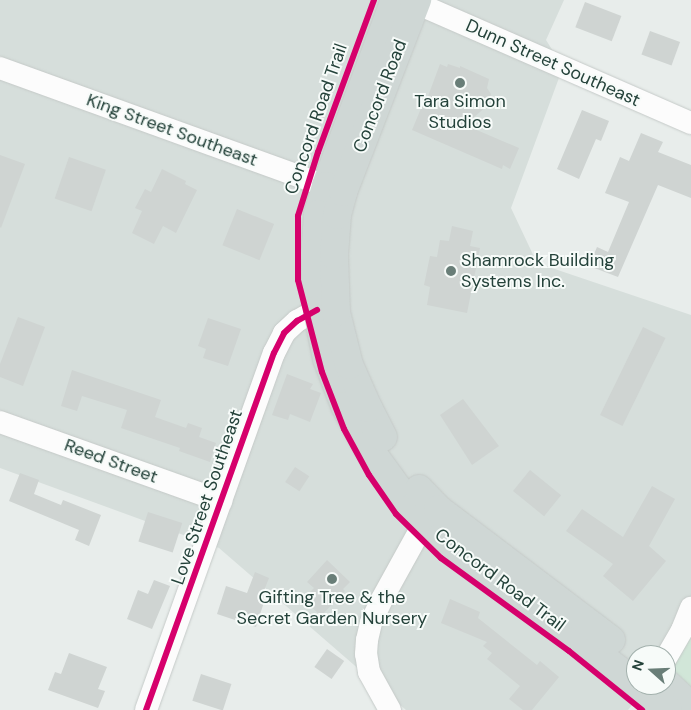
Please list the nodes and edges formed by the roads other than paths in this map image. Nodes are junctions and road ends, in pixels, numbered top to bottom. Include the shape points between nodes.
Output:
1 (409, 1) edge
2 (0, 68) edge
3 (691, 123) edge
4 (334, 189) junction
5 (317, 310) junction
6 (0, 422) edge
7 (221, 501) junction
8 (424, 521) junction
9 (691, 608) edge
10 (673, 645) edge
11 (626, 651) edge
12 (626, 676) edge
13 (676, 692) edge
14 (650, 695) edge
15 (691, 706) edge
16 (146, 710) edge
17 (390, 710) edge
18 (668, 710) edge

1 - 3 street, Dunn Street Southeast
1 - 4 main road, Concord Road
2 - 4 street, King Street Southeast
4 - 5 main road via 318,214 314,253
4 - 11 main road via 337,214 334,255 336,312 349,365 389,448 411,480 438,509
5 - 7 street, Love Street Southeast via 296,321 284,333
5 - 8 main road via 327,359 345,406 388,478
6 - 7 street, Reed Street
7 - 16 street, Love Street Southeast
8 - 12 main road
8 - 17 street via 382,599 367,640 369,672
9 - 10 street
13 - 15 main road
14 - 18 main road

